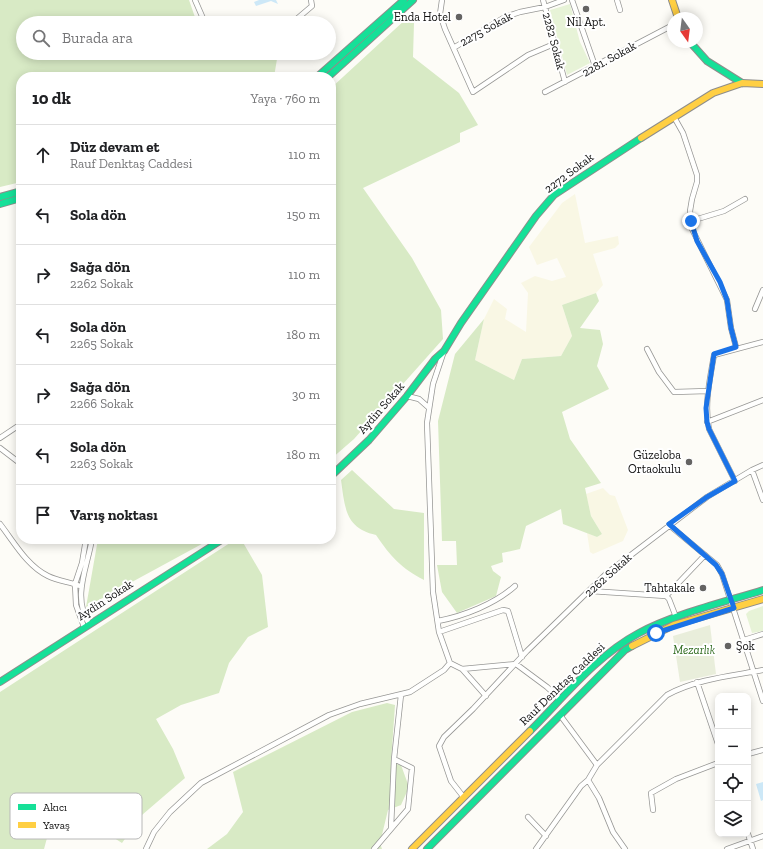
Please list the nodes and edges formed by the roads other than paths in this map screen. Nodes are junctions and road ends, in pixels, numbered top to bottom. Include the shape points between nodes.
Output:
1 (195, 0) edge
2 (404, 0) edge
3 (413, 0) edge
4 (442, 0) edge
5 (543, 0) edge
6 (564, 0) edge
7 (572, 0) edge
8 (617, 0) edge
9 (672, 0) edge
10 (312, 1) edge
11 (545, 7) junction
12 (620, 10) dead end
13 (676, 12) edge
14 (202, 16) edge
15 (300, 16) edge
16 (667, 28) edge
17 (554, 44) junction
18 (455, 47) junction
19 (694, 48) edge
20 (595, 66) junction
21 (323, 72) edge
22 (334, 72) edge
23 (565, 82) junction
24 (742, 83) junction
25 (763, 84) edge
26 (545, 92) dead end
27 (674, 117) junction
28 (16, 192) edge
29 (0, 197) edge
30 (16, 199) edge
31 (745, 199) dead end
32 (0, 204) edge
33 (691, 221) junction
34 (763, 290) edge
35 (755, 309) dead end
36 (763, 342) edge
37 (736, 347) junction
38 (647, 349) dead end
39 (444, 351) junction
40 (708, 391) junction
41 (407, 396) junction
42 (763, 400) edge
43 (428, 407) junction
44 (707, 422) junction
45 (16, 427) edge
46 (0, 438) edge
47 (0, 448) edge
48 (16, 460) edge
49 (763, 465) edge
50 (752, 470) junction
51 (336, 471) edge
52 (735, 481) junction
53 (763, 500) edge
54 (0, 524) edge
55 (669, 524) junction
56 (85, 544) edge
57 (91, 544) edge
58 (215, 544) edge
59 (705, 555) junction
60 (75, 584) junction
61 (80, 586) junction
62 (516, 586) dead end
63 (763, 590) edge
64 (590, 591) junction
65 (666, 596) junction
66 (763, 599) edge
67 (731, 600) junction
68 (734, 608) junction
69 (676, 617) junction
70 (438, 621) junction
71 (87, 625) junction
72 (439, 632) junction
73 (763, 634) edge
74 (744, 640) junction
75 (522, 657) junction
76 (450, 663) junction
77 (516, 664) junction
78 (462, 669) junction
79 (763, 670) edge
80 (754, 672) junction
81 (0, 682) edge
82 (698, 682) junction
83 (401, 695) junction
84 (486, 696) junction
85 (559, 701) junction
86 (763, 701) edge
87 (560, 715) junction
88 (715, 735) edge
89 (763, 750) edge
90 (751, 753) edge
91 (394, 759) junction
92 (597, 765) junction
93 (715, 765) edge
94 (588, 780) junction
95 (462, 799) junction
96 (653, 810) dead end
97 (528, 817) dead end
98 (391, 828) junction
99 (546, 836) junction
100 (763, 836) edge
101 (749, 837) edge
102 (750, 840) junction
103 (146, 849) edge
104 (374, 849) edge
105 (412, 849) edge
106 (427, 849) edge
107 (536, 849) edge
108 (625, 849) edge
109 (727, 849) edge
110 (753, 849) edge

1 - 14 street
2 - 21 main road
3 - 22 main road
4 - 18 street via 440,14
5 - 11 street, 2282 Sokak
6 - 11 street, 2275 Sokak
7 - 20 street
8 - 12 street
9 - 13 main road
10 - 15 street via 312,6
11 - 17 street, 2282 Sokak
11 - 18 street, 2275 Sokak via 505,17
16 - 20 street, 2281. Sokak
17 - 18 street via 528,55 473,92
17 - 23 street, 2282 Sokak
19 - 24 main road via 701,57
20 - 23 street, 2281. Sokak
23 - 26 street, 2281. Sokak
24 - 25 main road, 2272 Sokak
24 - 27 main road, 2272 Sokak via 713,94
27 - 33 street via 697,175
27 - 39 main road, 2272 Sokak via 554,195 527,228 460,323
28 - 29 main road
30 - 32 main road
31 - 33 street via 724,211
33 - 37 street via 697,241 727,300
34 - 35 street
36 - 37 street
37 - 40 street via 714,354
38 - 40 street via 659,372 674,392
39 - 41 main road, Aydin Sokak
39 - 43 street via 437,368
40 - 44 street
41 - 43 street via 419,399
41 - 51 main road, Aydin Sokak
42 - 44 street
43 - 70 street via 433,592
44 - 52 street
45 - 46 street
47 - 48 street
49 - 50 street, 2262 Sokak
50 - 52 street, 2262 Sokak
50 - 53 street
52 - 55 street, 2262 Sokak
54 - 60 street via 37,570 49,577
55 - 59 street
55 - 64 street, 2262 Sokak via 606,574
56 - 60 street
57 - 61 street
58 - 71 main road, Aydin Sokak
59 - 65 street
59 - 67 street via 722,574
60 - 61 street
60 - 71 street via 76,605
61 - 71 street
62 - 70 street via 505,595 486,604 453,618
63 - 67 main road, Rauf Denktaş Caddesi
64 - 65 street
64 - 75 street, 2262 Sokak
65 - 69 street
66 - 68 main road, Rauf Denktaş Caddesi
67 - 68 street
67 - 69 main road, Rauf Denktaş Caddesi
68 - 74 street
68 - 87 main road, Rauf Denktaş Caddesi via 678,625 634,644 609,665
69 - 85 main road, Rauf Denktaş Caddesi via 640,631 618,645
70 - 72 street
71 - 81 main road, Aydin Sokak
72 - 75 street via 503,610 508,611
72 - 76 street
73 - 74 street
74 - 80 street
75 - 77 street, 2262 Sokak
76 - 78 street
76 - 83 street via 444,670
77 - 78 street
77 - 84 street, 2262 Sokak
77 - 85 street via 547,687
78 - 84 street
79 - 80 street
80 - 82 street
80 - 86 street
82 - 88 street
82 - 92 street via 667,695
83 - 91 street
83 - 103 street via 360,704 329,716 201,783 170,812 154,832
84 - 95 street, 2262 Sokak via 444,736 439,746 451,781 462,795
85 - 95 main road, Rauf Denktaş Caddesi
87 - 92 street
87 - 106 main road, Rauf Denktaş Caddesi
89 - 90 street
91 - 98 street
91 - 98 street via 412,768 408,809
92 - 94 street
93 - 96 street via 676,779 651,794
94 - 99 street
94 - 108 street via 599,798 613,832
95 - 105 main road, Rauf Denktaş Caddesi
97 - 99 street
98 - 104 street
99 - 107 street
100 - 102 street
101 - 102 street
102 - 109 street
102 - 110 street

